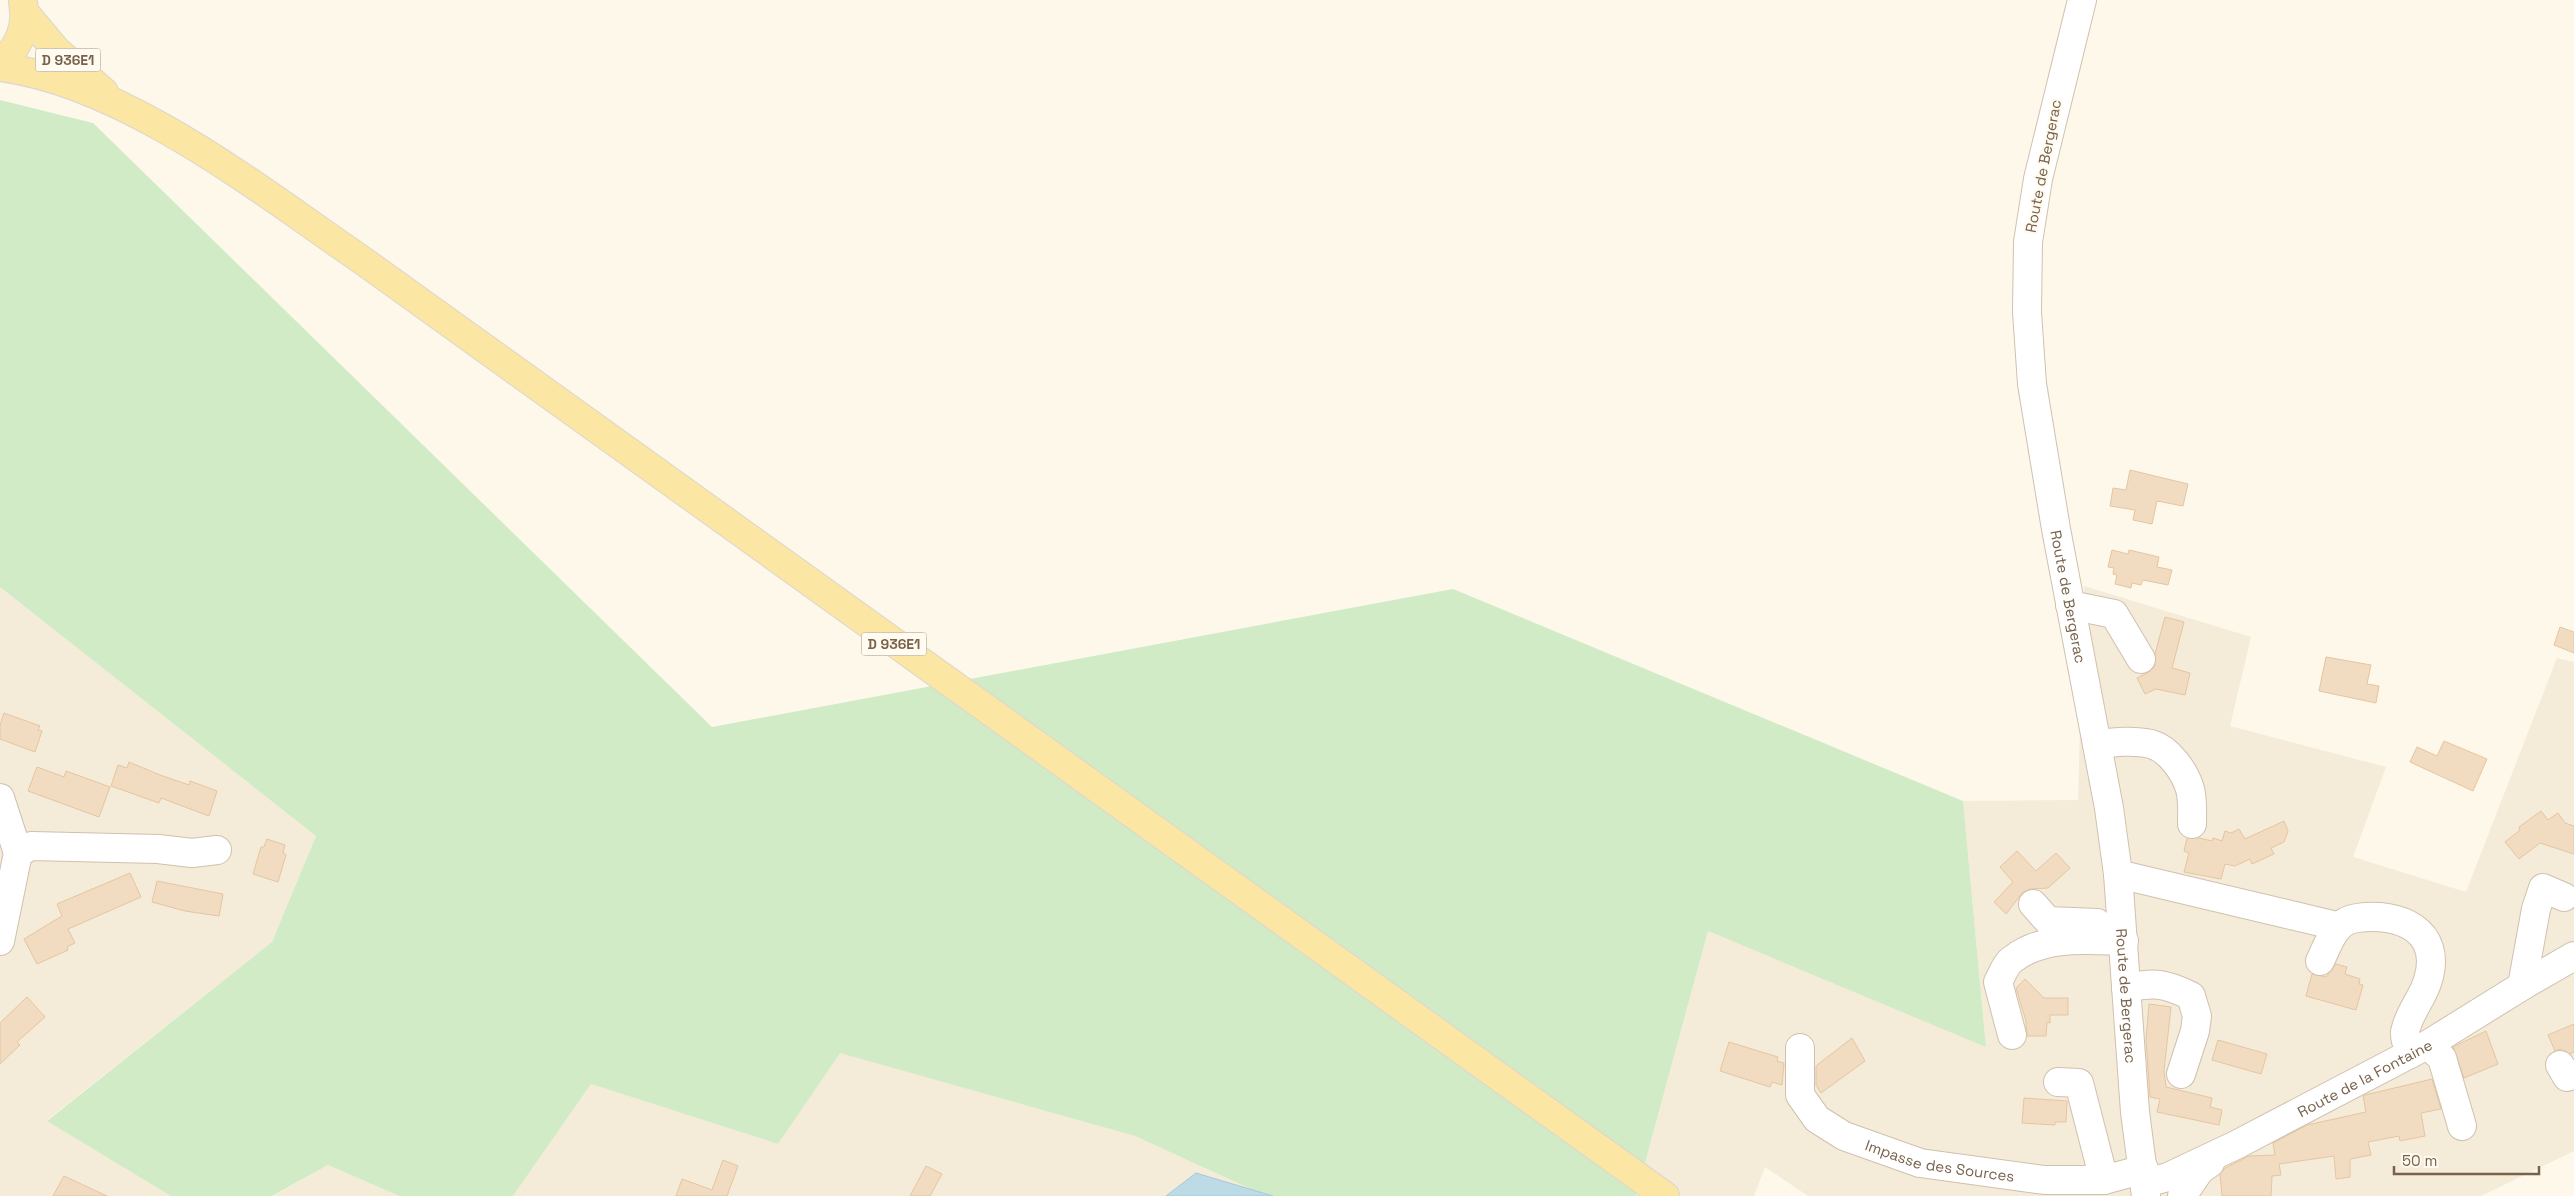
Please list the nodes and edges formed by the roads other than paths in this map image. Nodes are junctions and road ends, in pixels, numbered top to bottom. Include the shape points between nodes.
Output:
1 (2082, 0) edge
2 (24, 6) edge
3 (0, 65) edge
4 (116, 103) junction
5 (2070, 605) junction
6 (2141, 659) dead end
7 (2097, 744) junction
8 (0, 798) edge
9 (2192, 824) dead end
10 (217, 850) dead end
11 (18, 852) junction
12 (2118, 874) junction
13 (2564, 897) dead end
14 (2034, 904) dead end
15 (2337, 926) junction
16 (2122, 933) junction
17 (0, 941) edge
18 (2574, 956) edge
19 (2320, 962) dead end
20 (2522, 986) junction
21 (2126, 988) junction
22 (2012, 1035) dead end
23 (1800, 1048) dead end
24 (2418, 1050) junction
25 (2181, 1074) dead end
26 (2058, 1082) dead end
27 (2462, 1126) dead end
28 (2236, 1145) junction
29 (2104, 1180) junction
30 (2145, 1183) edge
31 (2043, 1188) edge
32 (2182, 1191) edge
33 (1665, 1196) edge

1 - 5 street, Route de Bergerac via 2038,179 2028,242 2027,312 2032,384
2 - 3 main road via 22,34
2 - 4 main road, D 936E1 via 35,28
3 - 4 main road, D 936E1 via 42,76
4 - 33 main road, D 936E1 via 228,168 359,258
5 - 6 street via 2114,614
5 - 7 street, Route de Bergerac
7 - 9 street via 2152,744 2168,754 2184,773 2191,791
7 - 12 street, Route de Bergerac
8 - 11 street
10 - 11 street via 192,853 158,849 31,846
11 - 17 street
12 - 15 street
12 - 16 street, Route de Bergerac
13 - 20 street via 2543,888
14 - 16 street via 2048,922
15 - 19 street
15 - 24 street via 2352,918 2374,915 2397,918 2417,929 2428,944 2432,964 2428,982 2404,1033
16 - 21 street, Route de Bergerac
16 - 22 street via 2034,947 2011,960 1998,982
18 - 20 street, Route de la Fontaine
20 - 24 street, Route de la Fontaine
21 - 25 street via 2152,983 2191,996 2197,1016
21 - 30 street, Route de Bergerac via 2135,1112
23 - 31 street, Impasse des Sources via 1800,1095 1817,1119 1844,1136 1920,1163
24 - 27 street via 2442,1058
24 - 28 street, Route de la Fontaine
26 - 29 street via 2079,1083
28 - 30 street, Route de la Fontaine via 2168,1177
28 - 32 street via 2200,1170
29 - 30 street, Impasse des Sources
29 - 31 street, Impasse des Sources

